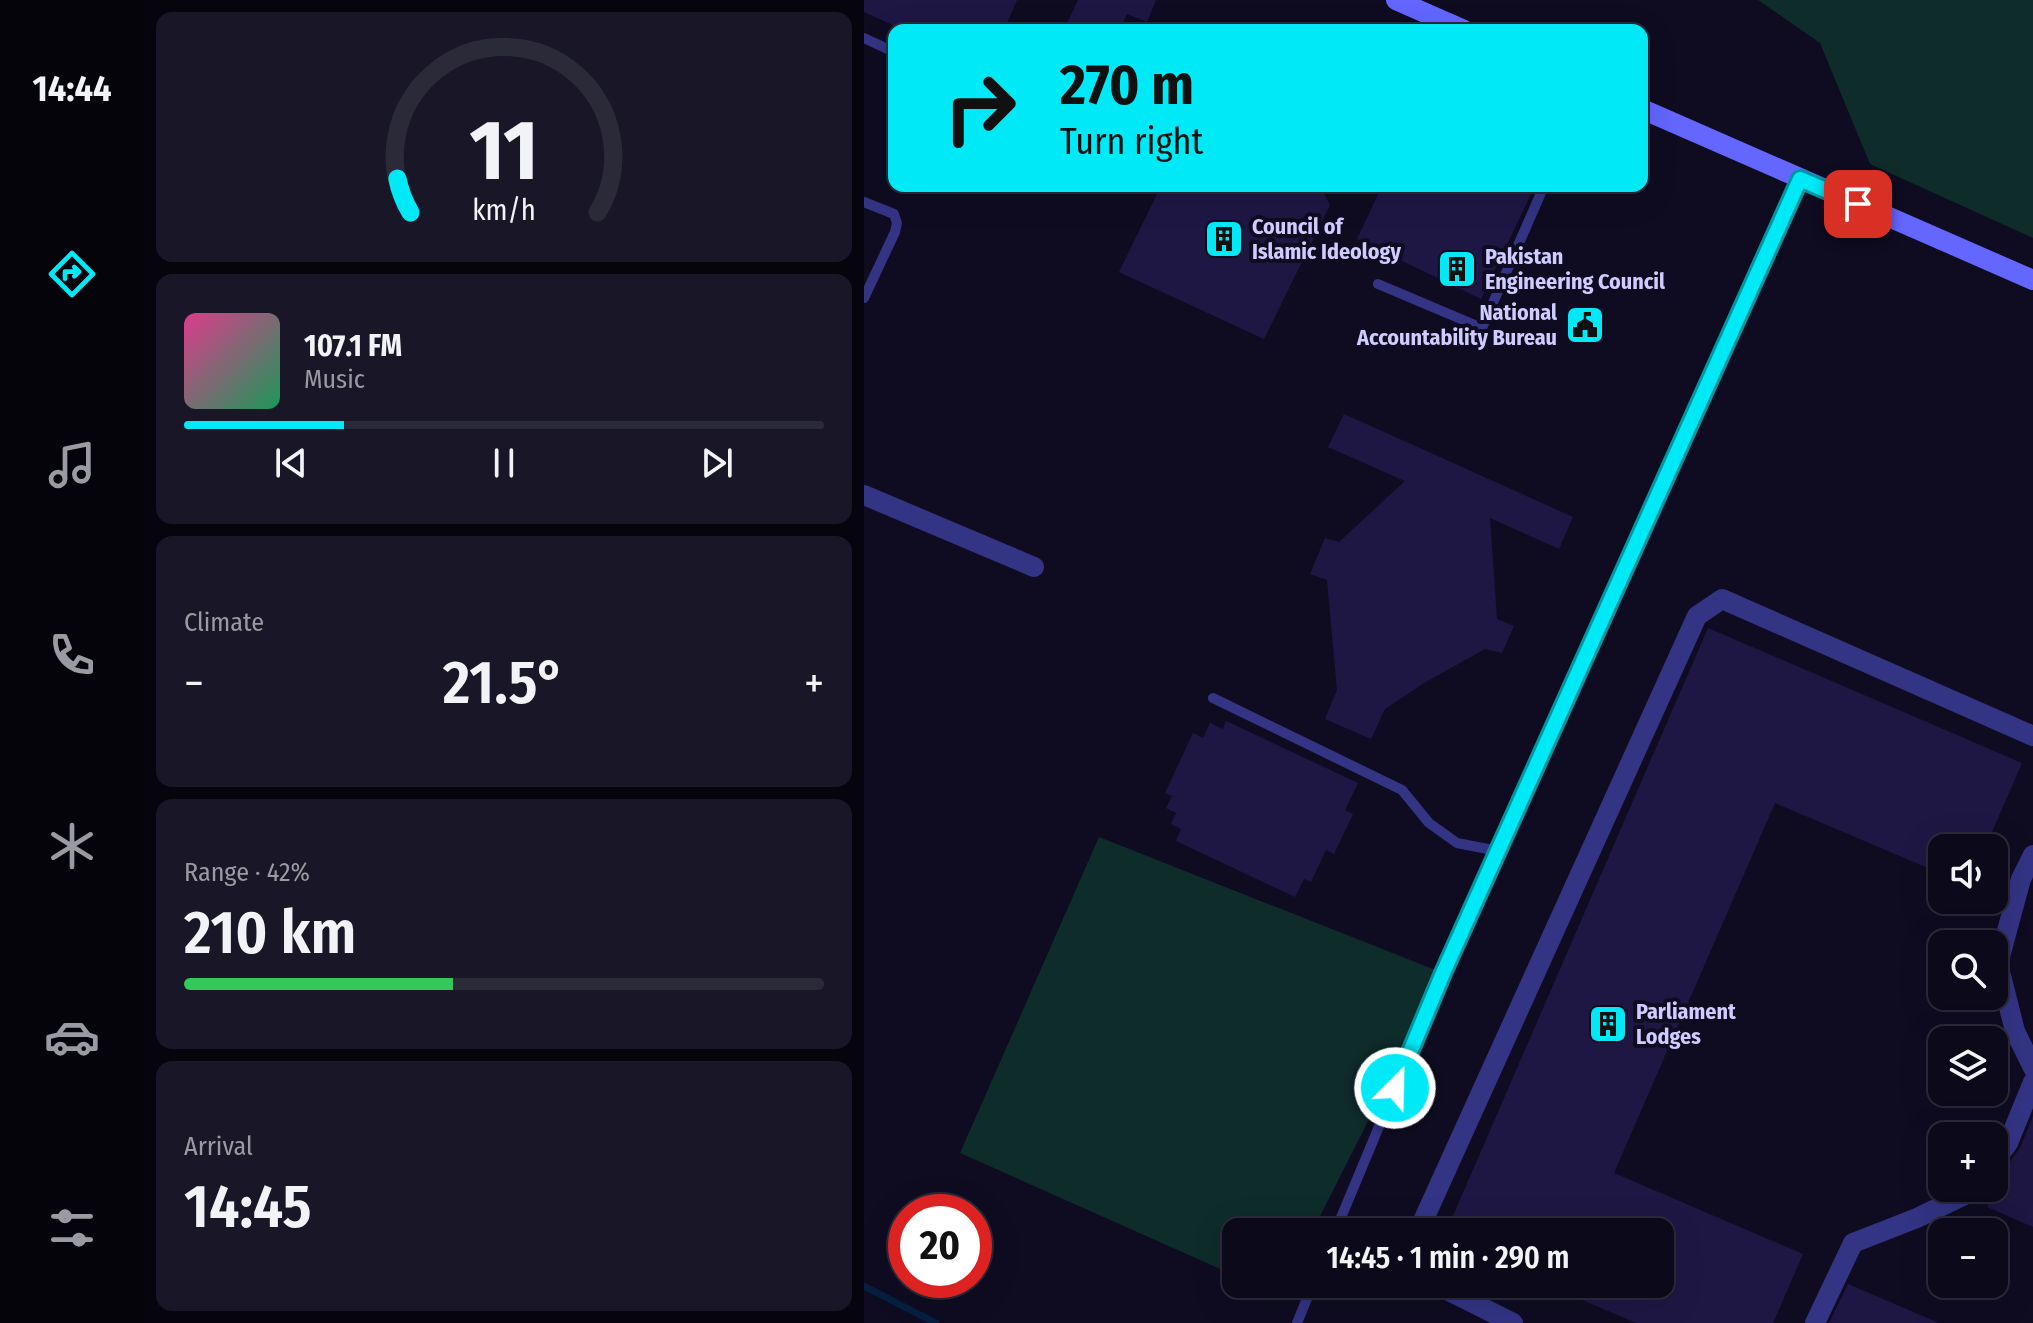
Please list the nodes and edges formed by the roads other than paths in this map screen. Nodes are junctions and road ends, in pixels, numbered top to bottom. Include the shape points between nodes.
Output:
1 (1396, 0) edge
2 (1450, 24) edge
3 (864, 38) edge
4 (888, 49) edge
5 (1648, 112) edge
6 (1800, 179) junction
7 (1541, 192) edge
8 (864, 202) edge
9 (2033, 280) edge
10 (1378, 284) dead end
11 (864, 298) edge
12 (864, 495) edge
13 (1034, 567) dead end
14 (1213, 698) dead end
15 (2033, 736) edge
16 (1498, 851) junction
17 (2033, 855) edge
18 (2033, 1068) edge
19 (2033, 1082) edge
20 (2008, 1143) edge
21 (1950, 1202) edge
22 (1341, 1218) edge
23 (1424, 1218) edge
24 (1307, 1298) edge
25 (1463, 1298) edge
26 (1297, 1323) edge
27 (1513, 1323) edge
28 (1815, 1323) edge

1 - 2 street
3 - 4 lane
5 - 6 street
6 - 9 street
6 - 16 lane
7 - 10 lane via 1482,328
8 - 11 lane via 894,214 897,223
12 - 13 street
14 - 16 lane via 1402,790 1429,823 1457,843
15 - 23 street via 1722,599 1697,616
16 - 22 lane
17 - 18 street via 2021,879 1998,964 2015,1031
19 - 20 street
21 - 28 street via 1853,1243
24 - 26 lane
25 - 27 street

